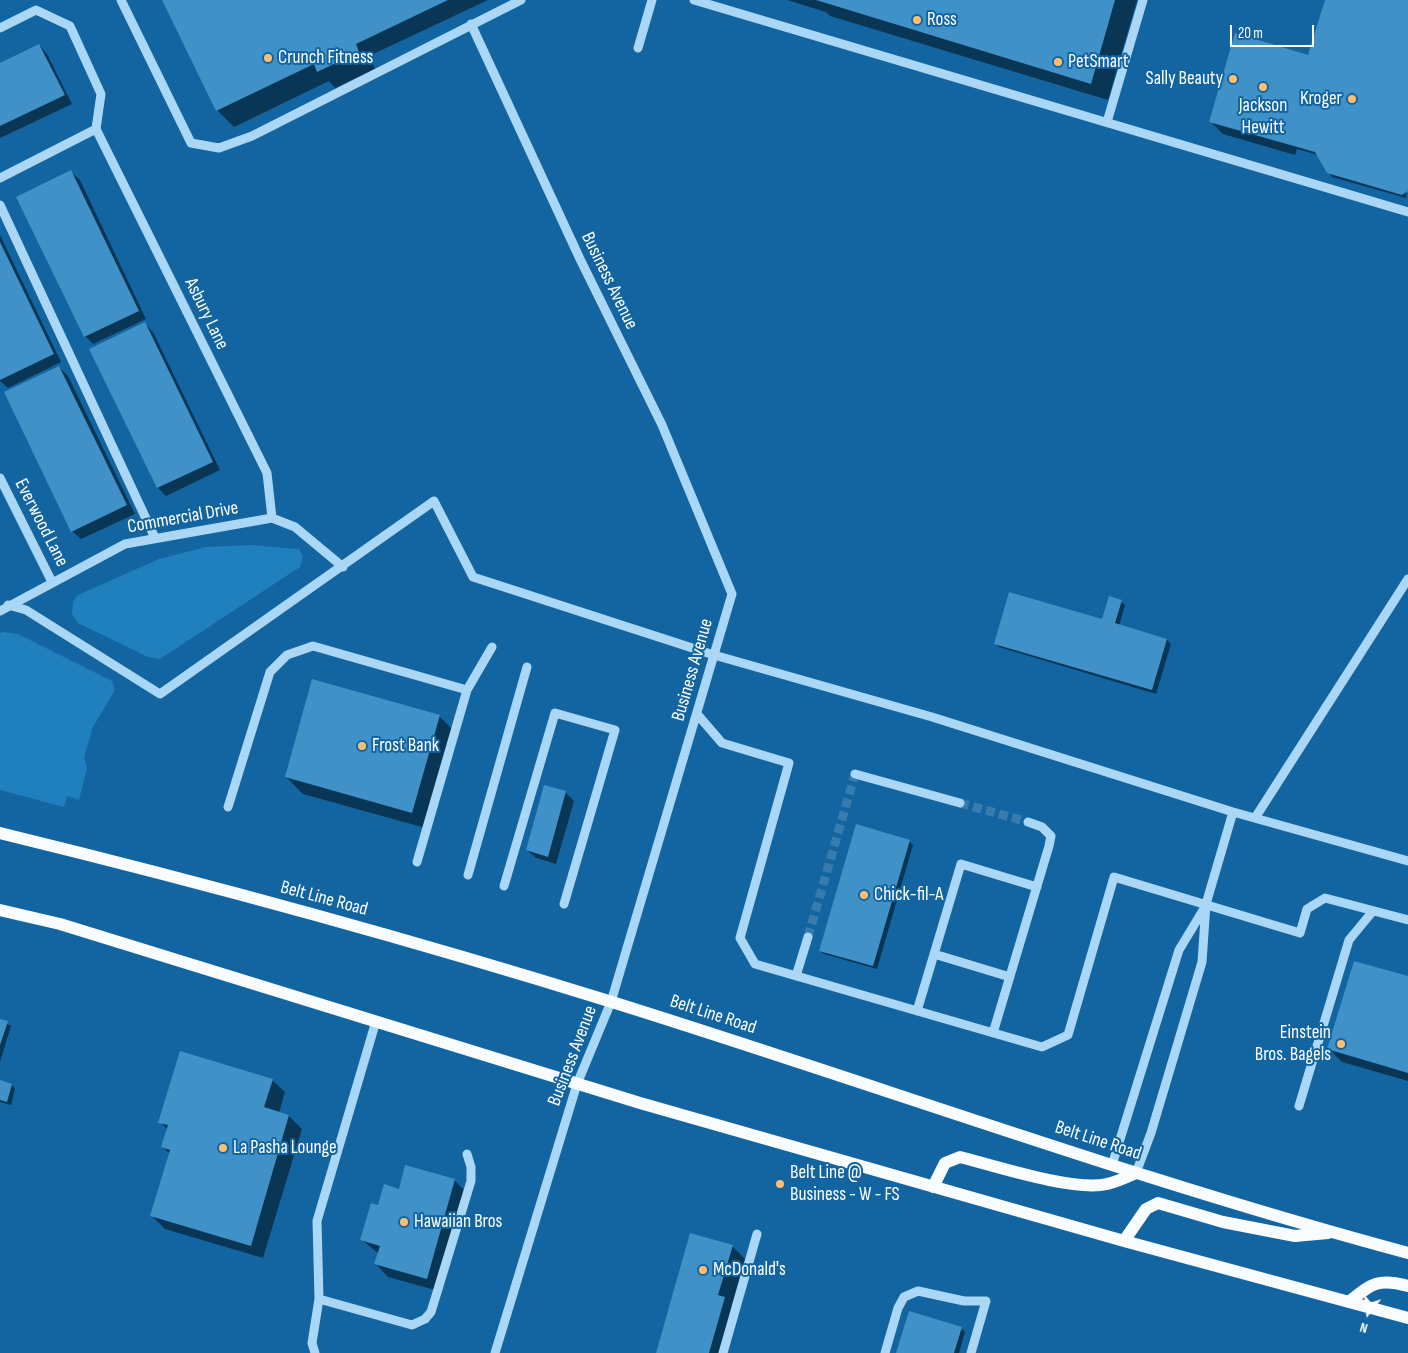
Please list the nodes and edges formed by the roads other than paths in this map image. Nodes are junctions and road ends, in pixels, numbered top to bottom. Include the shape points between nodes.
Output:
1 (121, 0) edge
2 (521, 0) edge
3 (652, 0) edge
4 (694, 0) edge
5 (1143, 0) edge
6 (471, 24) junction
7 (0, 28) edge
8 (638, 48) dead end
9 (1107, 122) junction
10 (96, 129) junction
11 (0, 178) edge
12 (0, 205) edge
13 (1408, 212) edge
14 (0, 478) edge
15 (272, 518) junction
16 (155, 538) junction
17 (343, 567) junction
18 (1408, 578) edge
19 (52, 582) junction
20 (8, 605) junction
21 (0, 611) edge
22 (492, 647) dead end
23 (714, 655) junction
24 (528, 667) dead end
25 (467, 690) junction
26 (697, 714) junction
27 (855, 774) dead end
28 (960, 803) tunnel mouth
29 (228, 807) dead end
30 (1233, 812) junction
31 (1255, 818) junction
32 (1028, 822) tunnel mouth
33 (0, 833) edge
34 (1408, 861) edge
35 (417, 862) dead end
36 (468, 875) dead end
37 (504, 886) dead end
38 (1037, 887) junction
39 (564, 904) dead end
40 (1206, 904) junction
41 (0, 910) edge
42 (1374, 911) junction
43 (1408, 920) edge
44 (808, 936) tunnel mouth
45 (934, 954) junction
46 (796, 976) junction
47 (1010, 977) junction
48 (611, 1002) junction
49 (917, 1011) junction
50 (376, 1021) junction
51 (993, 1033) junction
52 (577, 1084) junction
53 (1299, 1106) dead end
54 (467, 1154) dead end
55 (1112, 1165) junction
56 (1136, 1174) junction
57 (933, 1187) junction
58 (1335, 1233) junction
59 (757, 1234) dead end
60 (1124, 1241) junction
61 (1408, 1253) edge
62 (1408, 1286) edge
63 (318, 1299) junction
64 (1350, 1301) junction
65 (1408, 1318) edge
66 (315, 1353) edge
67 (495, 1353) edge
68 (722, 1353) edge
69 (885, 1353) edge
70 (971, 1353) edge

1 - 6 street via 191,143 219,148 252,136
2 - 6 street
3 - 8 street
4 - 9 street
5 - 9 street
6 - 23 street, Business Avenue via 580,260 662,425 732,594
7 - 10 street via 36,10 70,26 101,94
9 - 13 street
10 - 11 street
10 - 15 street, Asbury Lane via 267,473
12 - 16 street
14 - 19 street, Everwood Lane
15 - 16 street, Commercial Drive
15 - 17 street via 295,527
16 - 19 street, Commercial Drive via 125,544
17 - 20 street via 160,694 26,610
17 - 23 street via 434,501 473,577
18 - 31 street
19 - 20 street, Commercial Drive
20 - 21 street, Commercial Drive
22 - 25 street
23 - 26 street, Business Avenue
23 - 30 street via 932,717
24 - 36 street
25 - 29 street via 312,646 288,655 270,672
25 - 35 street
26 - 46 street via 722,743 789,764 740,938 755,964
26 - 48 street, Business Avenue
27 - 28 street
30 - 31 street
30 - 40 street
31 - 34 street
32 - 38 street via 1042,827 1051,836
33 - 48 main road, Belt Line Road via 370,931
37 - 39 street via 555,713 615,730
38 - 45 street via 961,864
38 - 47 street
40 - 42 street via 1300,933 1307,909 1325,898
40 - 51 street via 1114,877 1068,1035 1042,1047
40 - 55 street via 1179,950
40 - 56 street via 1202,962
41 - 50 main road via 60,924
42 - 43 street
42 - 53 street via 1349,940
44 - 46 street
45 - 47 street
45 - 49 street
46 - 49 street
47 - 51 street
48 - 52 street, Business Avenue
48 - 55 main road, Belt Line Road
49 - 51 street
50 - 52 main road
50 - 63 street via 317,1221
52 - 57 main road
52 - 67 street, Business Avenue
54 - 63 street via 471,1182 431,1312 425,1320 412,1325
55 - 56 main road, Belt Line Road
56 - 57 main road via 1106,1184 1083,1184 1055,1181 960,1157 945,1163
56 - 58 main road, Belt Line Road
57 - 60 main road
58 - 60 main road via 1295,1236 1223,1222 1158,1203 1146,1209
58 - 61 main road, Belt Line Road
59 - 68 street
60 - 64 main road
62 - 64 main road via 1395,1282 1371,1284
63 - 66 street via 312,1343
64 - 65 main road
69 - 70 street via 898,1308 904,1297 918,1291 964,1301 986,1301

